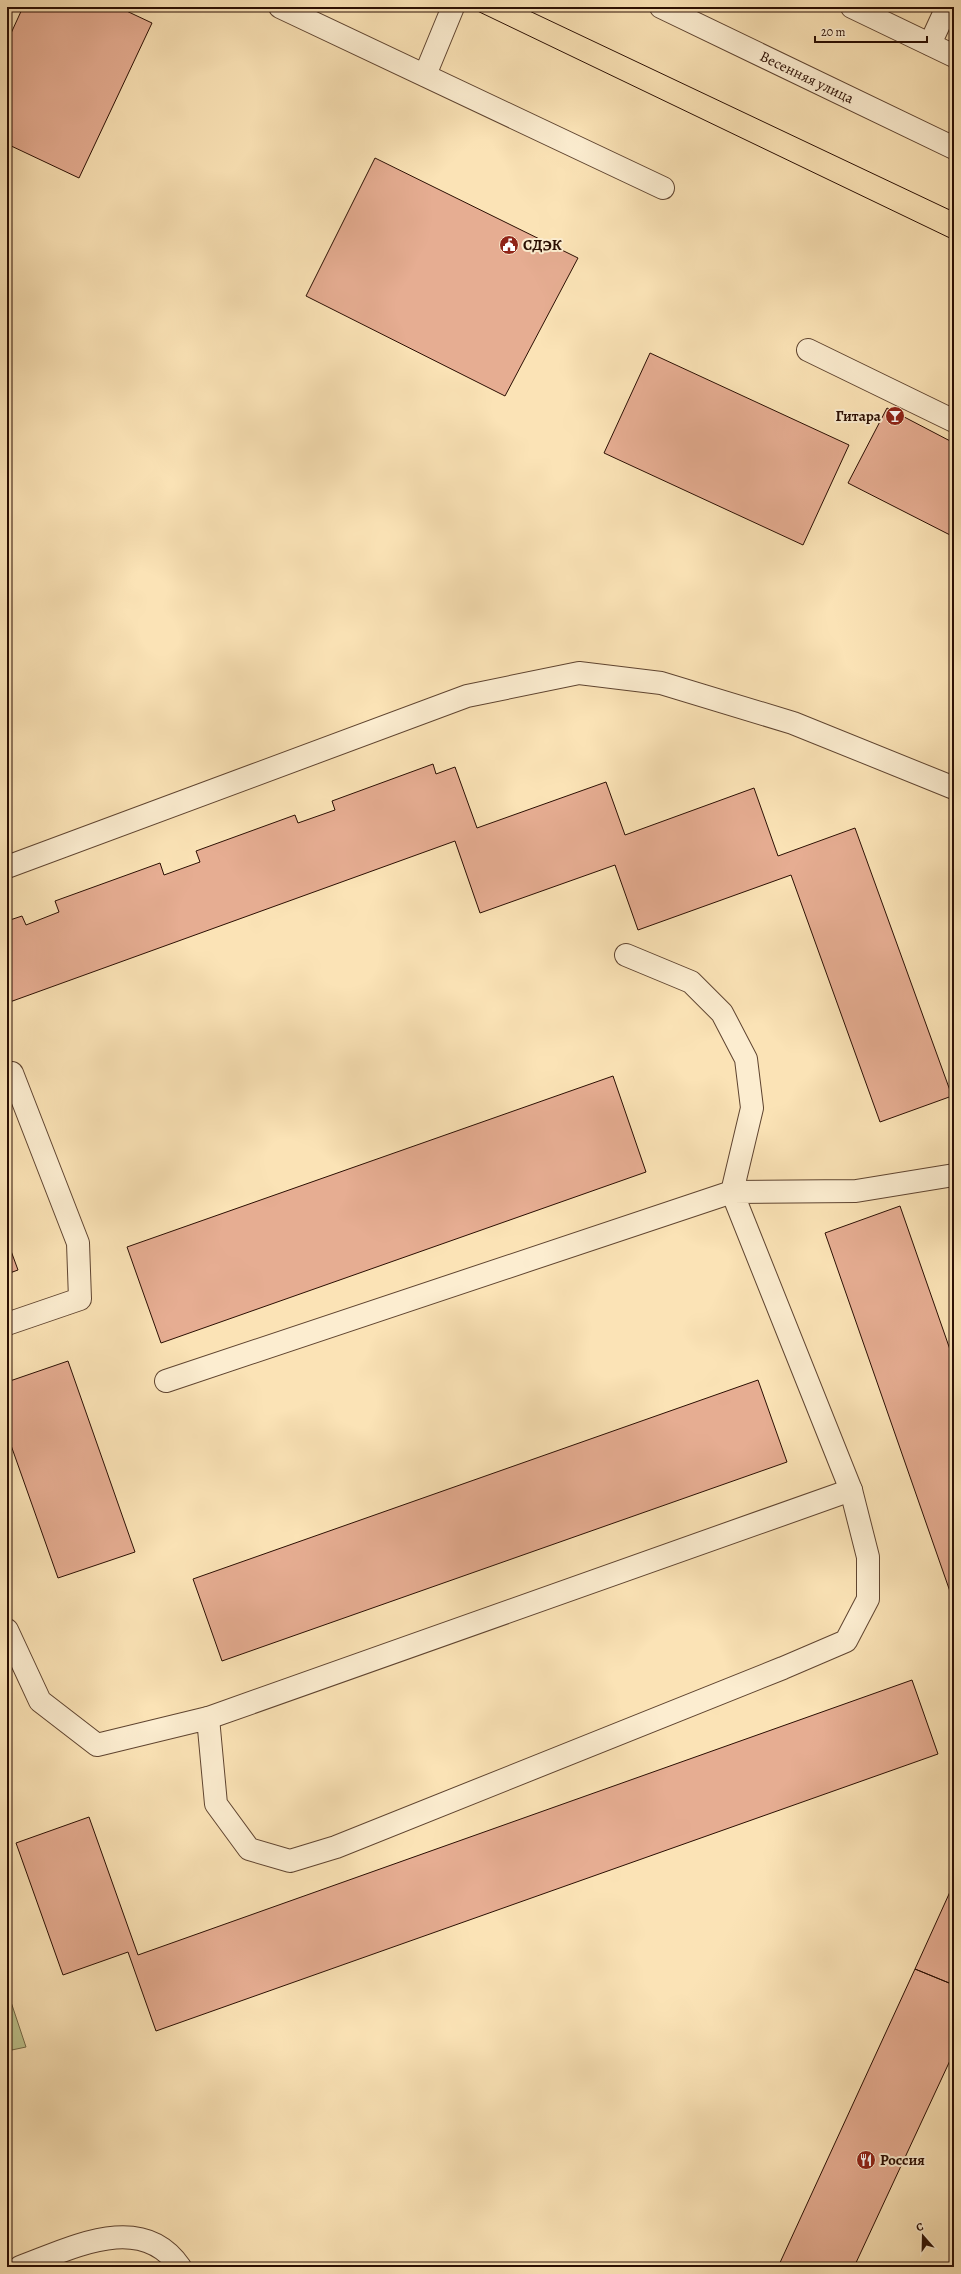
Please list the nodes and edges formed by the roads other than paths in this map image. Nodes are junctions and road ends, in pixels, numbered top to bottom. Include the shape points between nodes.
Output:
1 (280, 7) edge
2 (453, 7) edge
3 (661, 7) edge
4 (852, 7) edge
5 (947, 7) edge
6 (930, 44) junction
7 (954, 56) edge
8 (425, 75) junction
9 (954, 148) edge
10 (663, 188) dead end
11 (808, 350) dead end
12 (954, 421) edge
13 (954, 788) edge
14 (7, 867) edge
15 (626, 955) dead end
16 (12, 1073) dead end
17 (954, 1175) edge
18 (732, 1192) junction
19 (7, 1324) edge
20 (166, 1381) dead end
21 (851, 1490) junction
22 (7, 1630) edge
23 (208, 1718) junction
24 (20, 2267) edge
25 (180, 2267) edge

1 - 8 street
2 - 8 street
3 - 9 street, Весенняя улица
4 - 6 street
5 - 6 street
6 - 7 street
8 - 10 street
11 - 12 street
13 - 14 street via 778,718 661,683 579,673 466,696
15 - 18 street via 691,982 722,1013 746,1059 752,1108
16 - 19 street via 78,1243 80,1299
17 - 18 street via 856,1191
18 - 20 street
18 - 21 street
21 - 23 street
21 - 23 street via 868,1558 868,1599 846,1641 336,1848 290,1862 249,1849 216,1804
22 - 23 street via 40,1701 97,1745
24 - 25 street via 103,2238 131,2237 155,2244 173,2257

